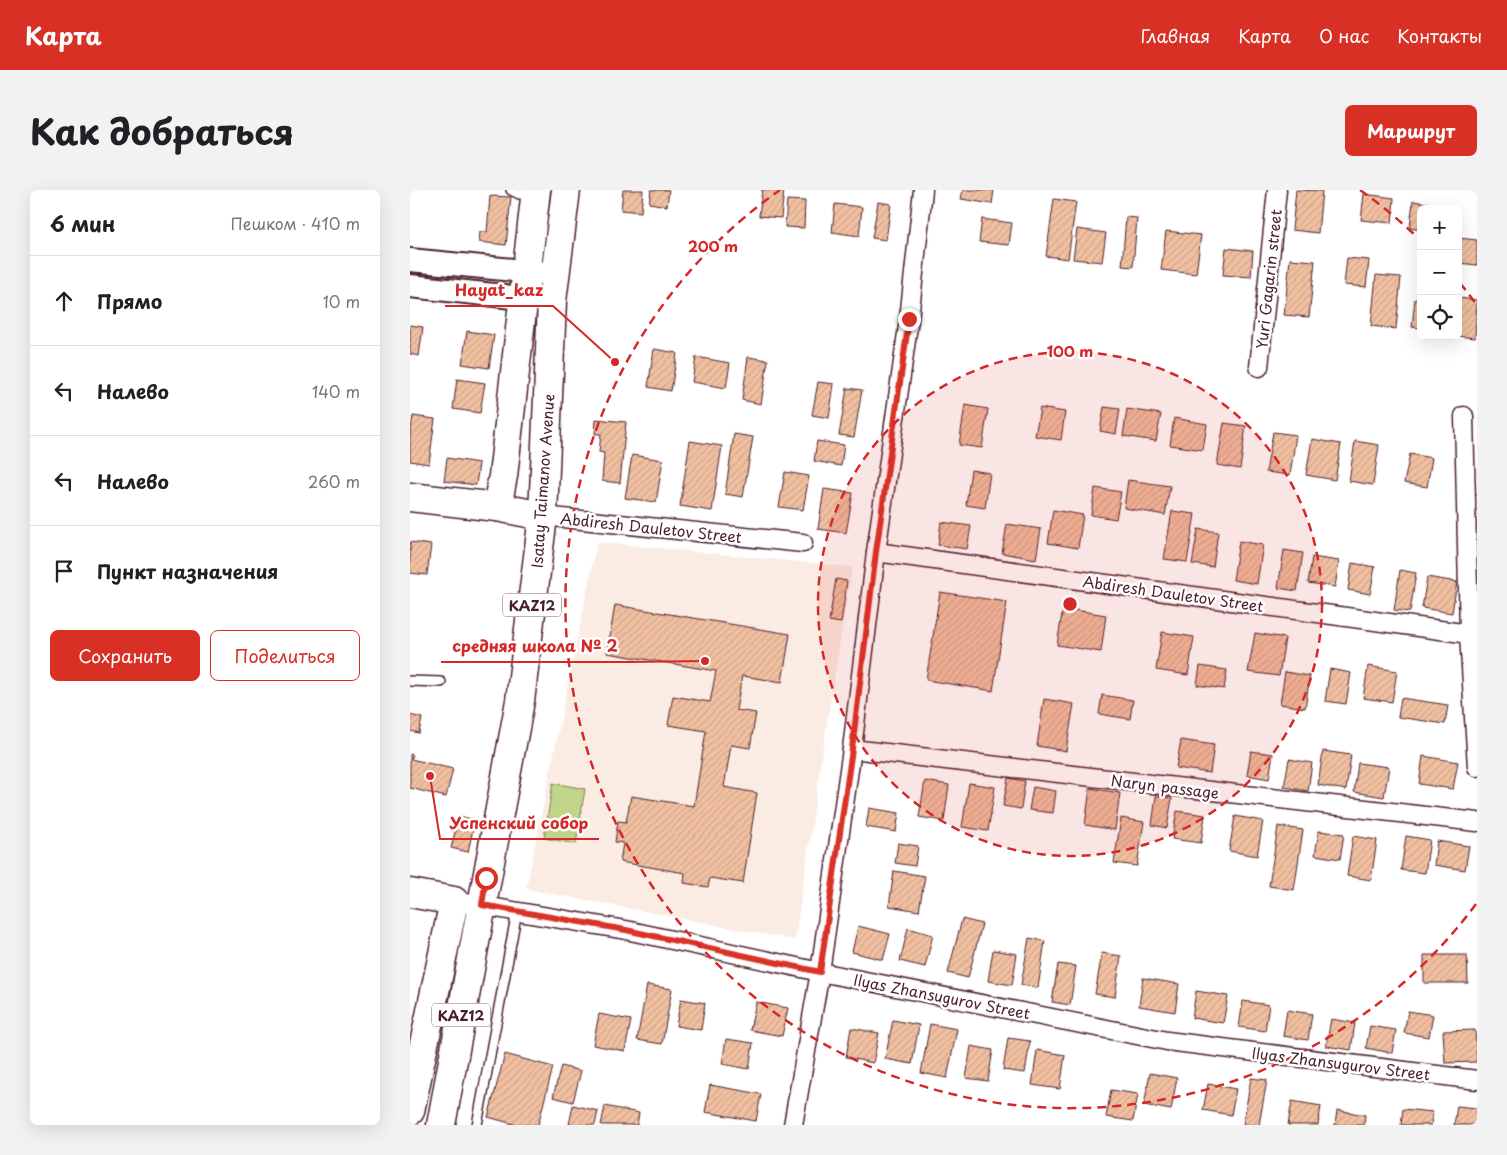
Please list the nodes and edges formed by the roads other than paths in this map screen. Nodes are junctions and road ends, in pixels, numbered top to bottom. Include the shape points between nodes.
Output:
1 (566, 190) edge
2 (923, 190) edge
3 (1277, 190) edge
4 (528, 192) edge
5 (410, 260) edge
6 (526, 272) junction
7 (555, 274) junction
8 (410, 286) edge
9 (523, 299) junction
10 (552, 301) junction
11 (1259, 367) dead end
12 (1464, 416) dead end
13 (410, 497) edge
14 (497, 508) junction
15 (543, 516) junction
16 (803, 543) dead end
17 (876, 552) junction
18 (1469, 634) junction
19 (410, 681) edge
20 (441, 682) dead end
21 (852, 749) junction
22 (1477, 767) edge
23 (1477, 822) edge
24 (410, 893) edge
25 (454, 901) junction
26 (482, 905) junction
27 (517, 911) junction
28 (820, 972) junction
29 (1477, 1080) edge
30 (410, 1112) edge
31 (441, 1125) edge
32 (477, 1125) edge
33 (793, 1125) edge

1 - 7 main road, Isatay Taimanov Avenue / KAZ12
2 - 17 street via 909,319
3 - 11 street, Yuri Gagarin street
4 - 6 main road
5 - 6 street
6 - 7 street
6 - 9 main road
7 - 10 main road, Isatay Taimanov Avenue / KAZ12
8 - 9 street
9 - 10 street
9 - 14 main road
10 - 15 main road, Isatay Taimanov Avenue / KAZ12
12 - 18 street
13 - 14 main road, Abdiresh Dauletov Street
14 - 15 main road, Abdiresh Dauletov Street
15 - 16 street, Abdiresh Dauletov Street
15 - 26 main road, Isatay Taimanov Avenue / KAZ12 via 520,701
17 - 18 street, Abdiresh Dauletov Street
17 - 21 street
18 - 22 street
19 - 20 lane
21 - 23 street, Naryn passage
21 - 28 street
24 - 25 main road, Ilyas Zhansugurov Street
25 - 26 street, Ilyas Zhansugurov Street
25 - 30 main road, KAZ12
26 - 27 street, Ilyas Zhansugurov Street
26 - 31 main road, Isatay Taimanov Avenue / KAZ12
27 - 28 street, Ilyas Zhansugurov Street via 626,930
27 - 32 lane
28 - 29 street, Ilyas Zhansugurov Street via 1167,1041
28 - 33 street

